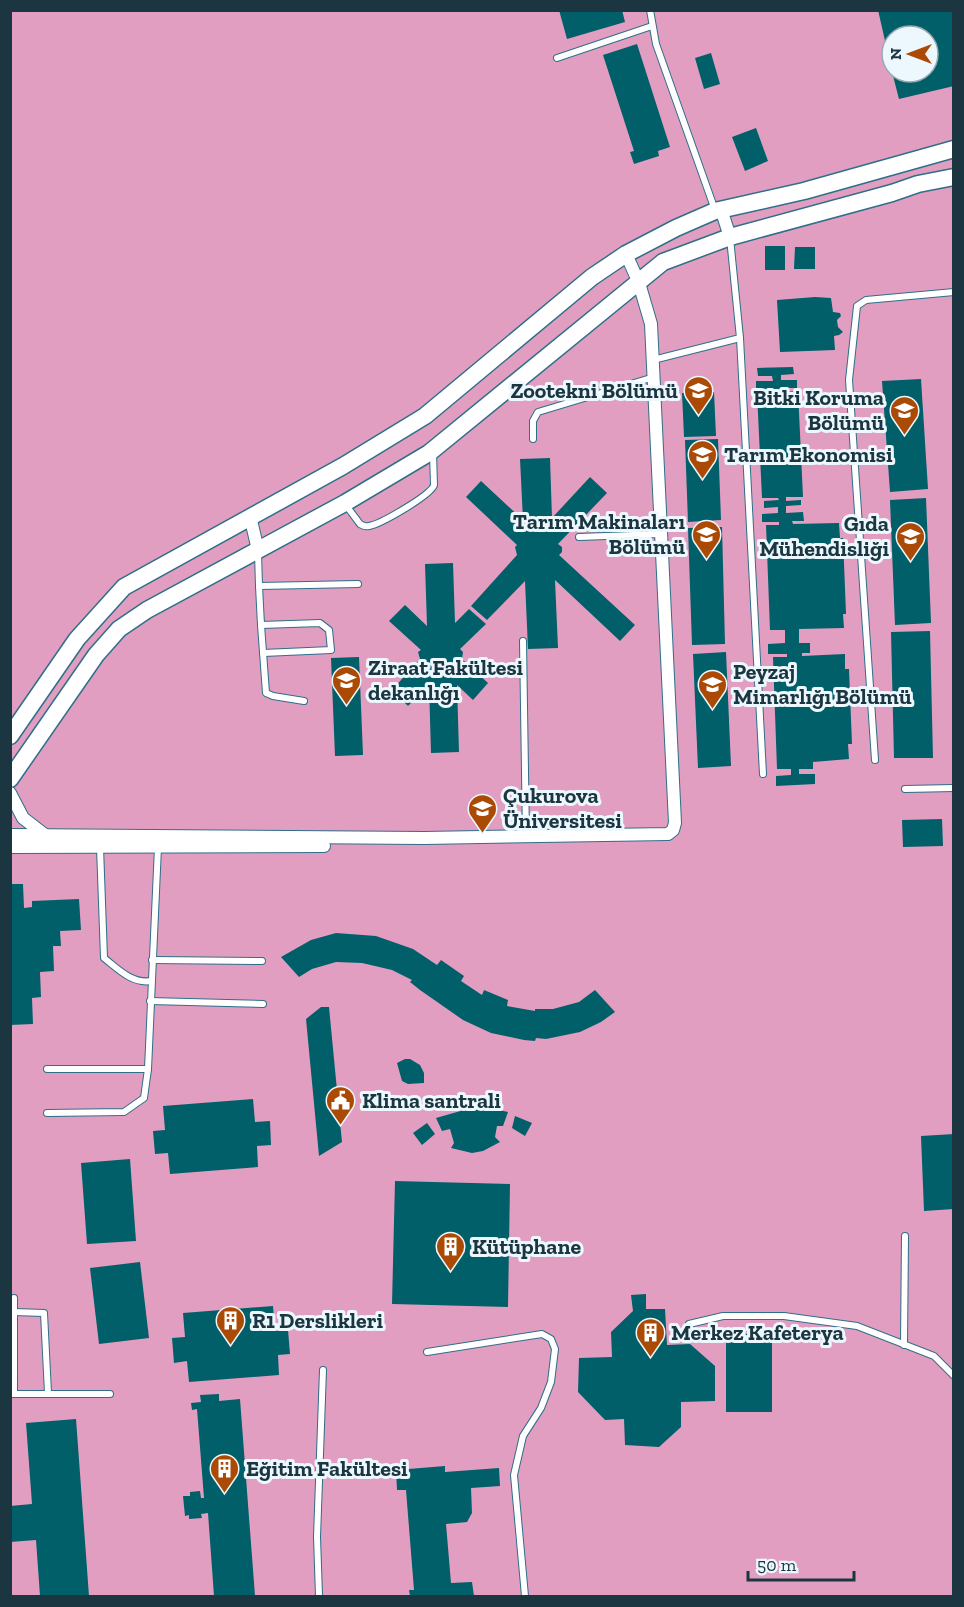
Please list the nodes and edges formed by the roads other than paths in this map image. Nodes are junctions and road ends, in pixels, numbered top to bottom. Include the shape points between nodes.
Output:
1 (650, 10) edge
2 (651, 26) junction
3 (557, 58) dead end
4 (954, 149) edge
5 (954, 177) edge
6 (718, 210) junction
7 (730, 237) junction
8 (626, 254) junction
9 (639, 283) junction
10 (954, 291) edge
11 (740, 339) junction
12 (653, 360) junction
13 (654, 377) junction
14 (533, 439) dead end
15 (432, 450) junction
16 (345, 503) junction
17 (250, 516) junction
18 (661, 534) junction
19 (579, 537) dead end
20 (258, 550) junction
21 (358, 584) dead end
22 (259, 586) junction
23 (261, 625) junction
24 (523, 641) dead end
25 (263, 652) junction
26 (304, 701) dead end
27 (10, 736) edge
28 (875, 760) dead end
29 (763, 774) dead end
30 (10, 779) edge
31 (954, 788) edge
32 (905, 789) dead end
33 (10, 793) edge
34 (10, 834) edge
35 (45, 835) junction
36 (526, 837) junction
37 (608, 843) dead end
38 (10, 847) edge
39 (100, 847) junction
40 (158, 847) junction
41 (152, 960) junction
42 (262, 961) dead end
43 (151, 981) junction
44 (150, 1001) junction
45 (263, 1004) dead end
46 (47, 1069) dead end
47 (148, 1069) junction
48 (47, 1113) dead end
49 (905, 1236) dead end
50 (14, 1298) dead end
51 (14, 1312) junction
52 (689, 1324) dead end
53 (904, 1345) junction
54 (427, 1352) dead end
55 (323, 1370) dead end
56 (954, 1376) edge
57 (12, 1394) edge
58 (48, 1394) junction
59 (110, 1394) dead end
60 (319, 1596) edge
61 (525, 1596) edge

1 - 2 lane
2 - 3 lane
2 - 6 lane
4 - 6 street via 804,191
5 - 7 street
6 - 7 street
6 - 8 street
7 - 9 street via 663,262
7 - 11 lane
8 - 9 street
8 - 17 street via 592,277 425,416
9 - 12 street via 651,324
9 - 15 street
10 - 28 lane via 866,300 857,306 849,380
11 - 12 lane
11 - 29 lane
12 - 13 street
13 - 14 lane via 538,412 533,421
13 - 18 street
15 - 16 street
15 - 16 lane via 434,485 423,497 371,526 360,524
16 - 20 street
17 - 20 street
17 - 27 street via 124,586 76,639
18 - 19 lane
18 - 36 street via 673,830 668,834
20 - 22 lane
20 - 30 street via 119,629 96,655
21 - 22 lane
22 - 23 lane
23 - 25 lane
23 - 25 lane via 320,623 329,630 331,650
24 - 36 lane
25 - 26 lane via 266,693
31 - 32 lane
33 - 35 street via 23,818
34 - 35 street
35 - 36 street
37 - 40 street
38 - 39 street
39 - 40 street
39 - 43 lane via 104,958 128,976
40 - 41 lane
41 - 42 lane
41 - 43 lane
43 - 44 lane
44 - 45 lane
44 - 47 lane
46 - 47 lane
47 - 48 lane via 144,1098 124,1112
49 - 53 lane
50 - 51 lane
51 - 57 lane
51 - 58 lane via 44,1313
52 - 53 lane via 723,1316 784,1316 857,1326
53 - 56 lane via 934,1356
54 - 61 lane via 542,1334 551,1339 554,1367 546,1396 523,1436 514,1475
55 - 60 lane via 317,1537
57 - 58 lane
58 - 59 lane

